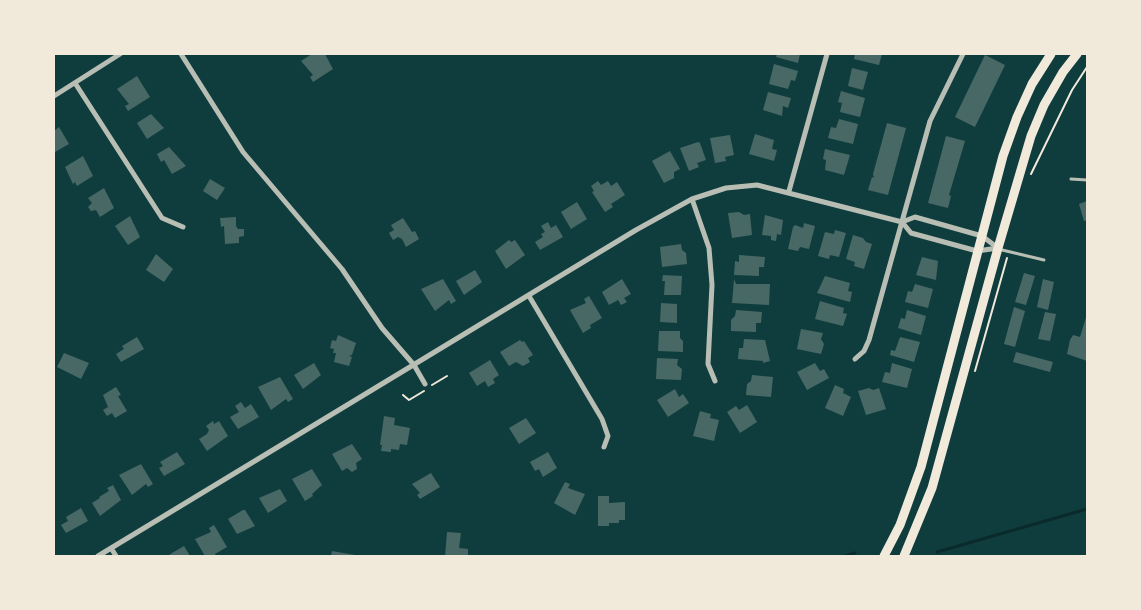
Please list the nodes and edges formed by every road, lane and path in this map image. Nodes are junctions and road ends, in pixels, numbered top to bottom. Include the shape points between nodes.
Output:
1 (120, 54) edge
2 (181, 54) edge
3 (827, 54) edge
4 (963, 54) edge
5 (1051, 54) edge
6 (1077, 54) edge
7 (1087, 67) edge
8 (75, 82) junction
9 (54, 96) edge
10 (1031, 174) dead end
11 (1071, 179) dead end
12 (1087, 180) edge
13 (789, 191) junction
14 (692, 200) junction
15 (902, 222) junction
16 (182, 227) dead end
17 (982, 236) junction
18 (998, 248) junction
19 (977, 251) junction
20 (1008, 251) junction
21 (1044, 260) dead end
22 (528, 296) junction
23 (855, 359) dead end
24 (414, 365) junction
25 (975, 372) dead end
26 (715, 381) dead end
27 (425, 384) dead end
28 (604, 447) dead end
29 (111, 548) junction
30 (98, 556) edge
31 (116, 556) edge
32 (884, 556) edge
33 (904, 556) edge

1 - 8 street
2 - 24 street via 243,152 342,269 382,328
3 - 13 street
4 - 15 street via 930,121
5 - 17 main road via 1017,117
6 - 18 main road via 1044,105 1031,136
7 - 10 path via 1072,90
8 - 9 street
8 - 16 street via 162,218
11 - 12 lane
13 - 14 street via 757,185 726,188
13 - 15 street
14 - 22 street
14 - 26 street via 709,248 712,286 708,364
15 - 17 street via 915,217
15 - 19 street via 911,233
15 - 23 street via 869,340
17 - 18 street
17 - 19 main road
18 - 19 street
18 - 20 lane
18 - 33 main road via 932,488
19 - 32 main road via 921,467 900,525
20 - 21 lane
20 - 25 path
22 - 24 street
22 - 28 street via 602,419 608,436
24 - 27 street
24 - 29 street
29 - 30 street
29 - 31 street

